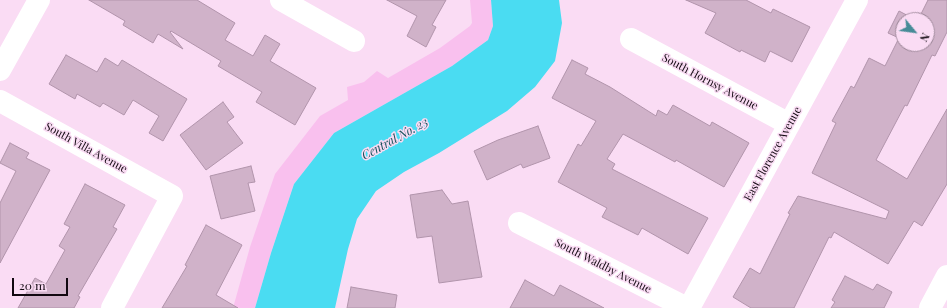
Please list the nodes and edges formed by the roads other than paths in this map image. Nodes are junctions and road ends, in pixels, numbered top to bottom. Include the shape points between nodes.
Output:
1 (39, 0) edge
2 (281, 0) edge
3 (857, 0) edge
4 (631, 39) dead end
5 (354, 41) dead end
6 (0, 70) edge
7 (0, 101) edge
8 (789, 124) junction
9 (519, 223) dead end
10 (947, 276) edge
11 (112, 308) edge
12 (688, 308) edge
13 (930, 308) edge

1 - 6 street
2 - 5 street
3 - 8 street, East Florence Avenue
4 - 8 street, South Hornsy Avenue
7 - 11 street, South Villa Avenue via 172,196
8 - 12 street, East Florence Avenue
9 - 12 street, South Waldby Avenue
10 - 13 street

